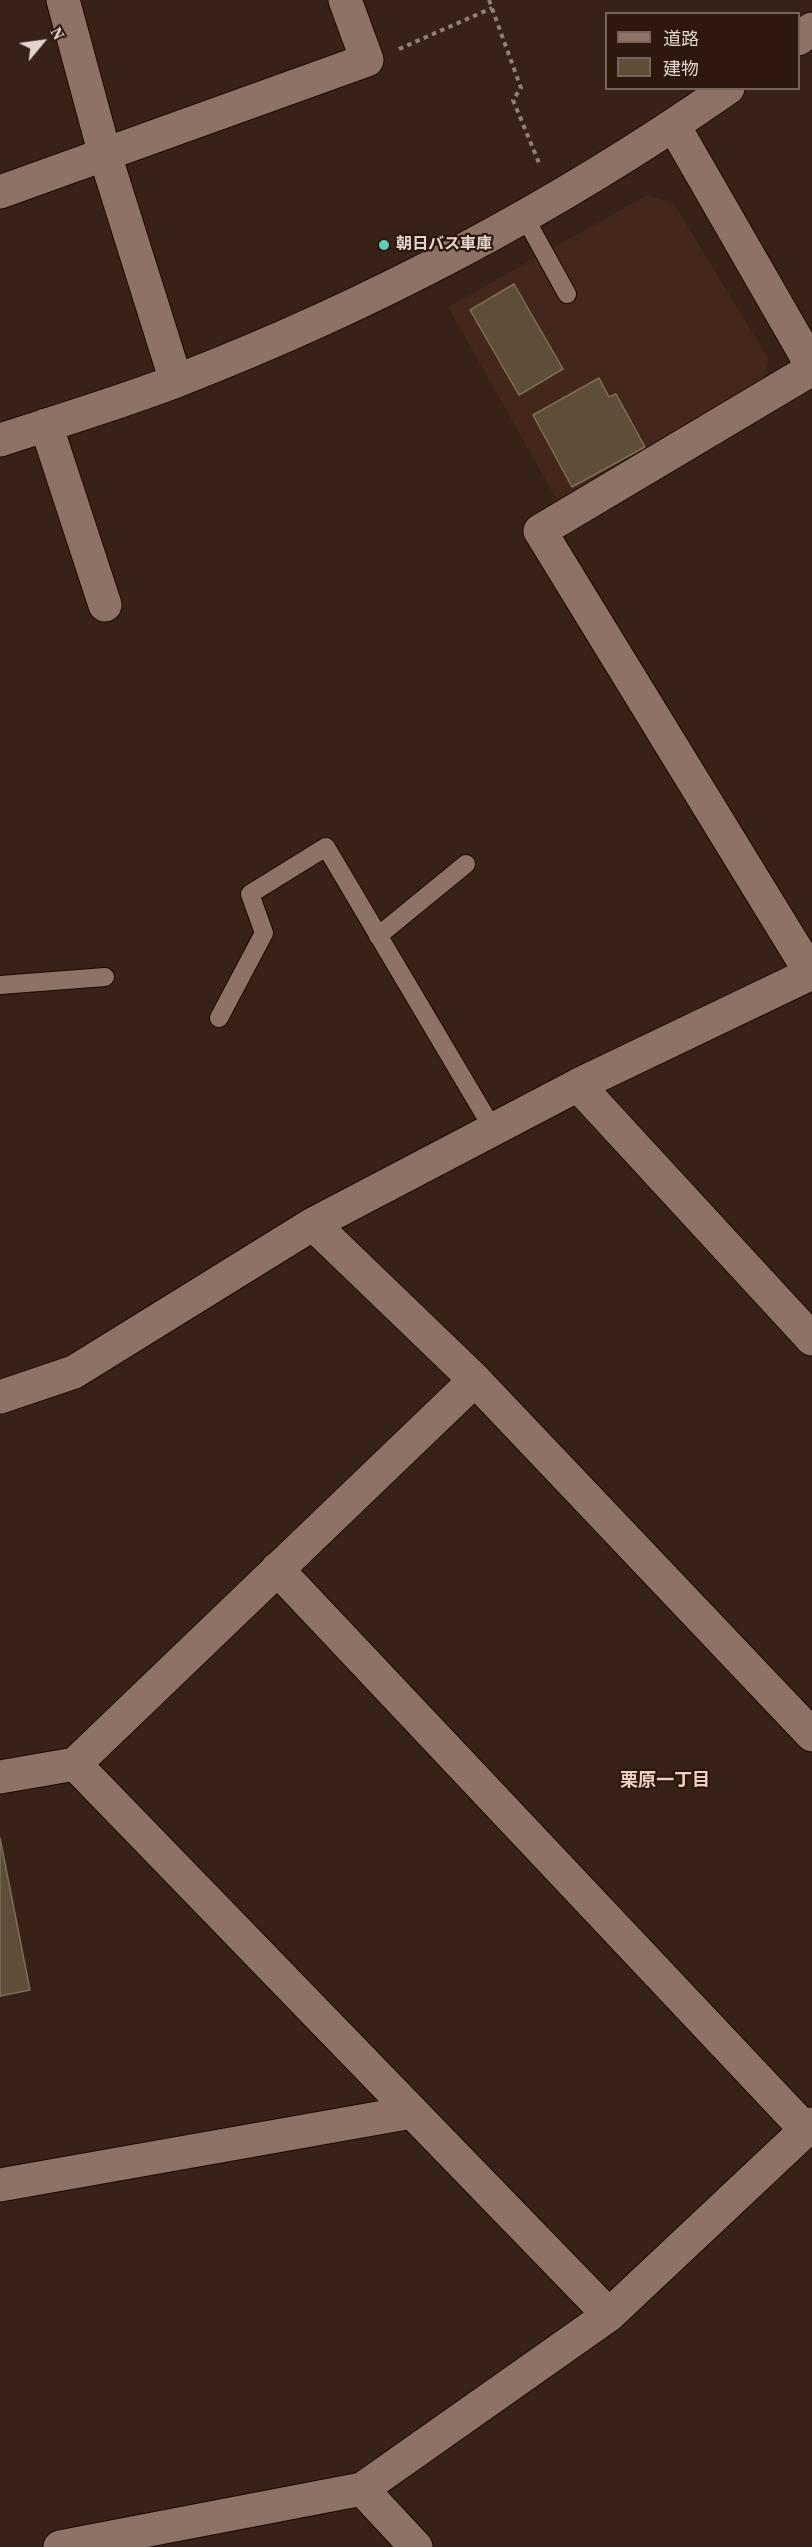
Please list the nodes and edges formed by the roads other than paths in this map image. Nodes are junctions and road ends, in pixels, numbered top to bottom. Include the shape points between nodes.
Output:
1 (63, 0) edge
2 (345, 0) edge
3 (725, 90) edge
4 (674, 126) junction
5 (105, 155) junction
6 (0, 192) edge
7 (524, 216) junction
8 (567, 294) dead end
9 (812, 367) edge
10 (176, 381) junction
11 (46, 425) junction
12 (0, 440) edge
13 (105, 605) dead end
14 (466, 864) dead end
15 (378, 936) junction
16 (812, 974) edge
17 (105, 977) dead end
18 (0, 985) edge
19 (219, 1018) dead end
20 (578, 1085) junction
21 (493, 1129) junction
22 (313, 1224) junction
23 (812, 1340) edge
24 (475, 1380) junction
25 (0, 1397) edge
26 (277, 1569) junction
27 (812, 1735) edge
28 (75, 1764) junction
29 (0, 1777) edge
30 (412, 2112) junction
31 (809, 2127) edge
32 (0, 2185) edge
33 (609, 2315) junction
34 (362, 2489) junction
35 (177, 2536) edge
36 (60, 2547) edge
37 (416, 2547) edge

1 - 5 street
2 - 5 street via 367,60
3 - 4 street
4 - 7 street
4 - 9 street
5 - 6 street
5 - 10 street
7 - 8 lane
7 - 10 street via 366,298
9 - 16 street via 540,531
10 - 11 street
11 - 12 street
11 - 13 street
14 - 15 lane
15 - 19 lane via 326,847 250,894 264,933
15 - 21 lane
16 - 20 street
17 - 18 lane
20 - 21 street
20 - 23 street
21 - 22 street
22 - 24 street
22 - 25 street via 74,1372
24 - 26 street
24 - 27 street
26 - 28 street
26 - 31 street
28 - 29 street
28 - 30 street
30 - 32 street
30 - 33 street
31 - 33 street
33 - 34 street
34 - 35 street
34 - 37 street
35 - 36 street

